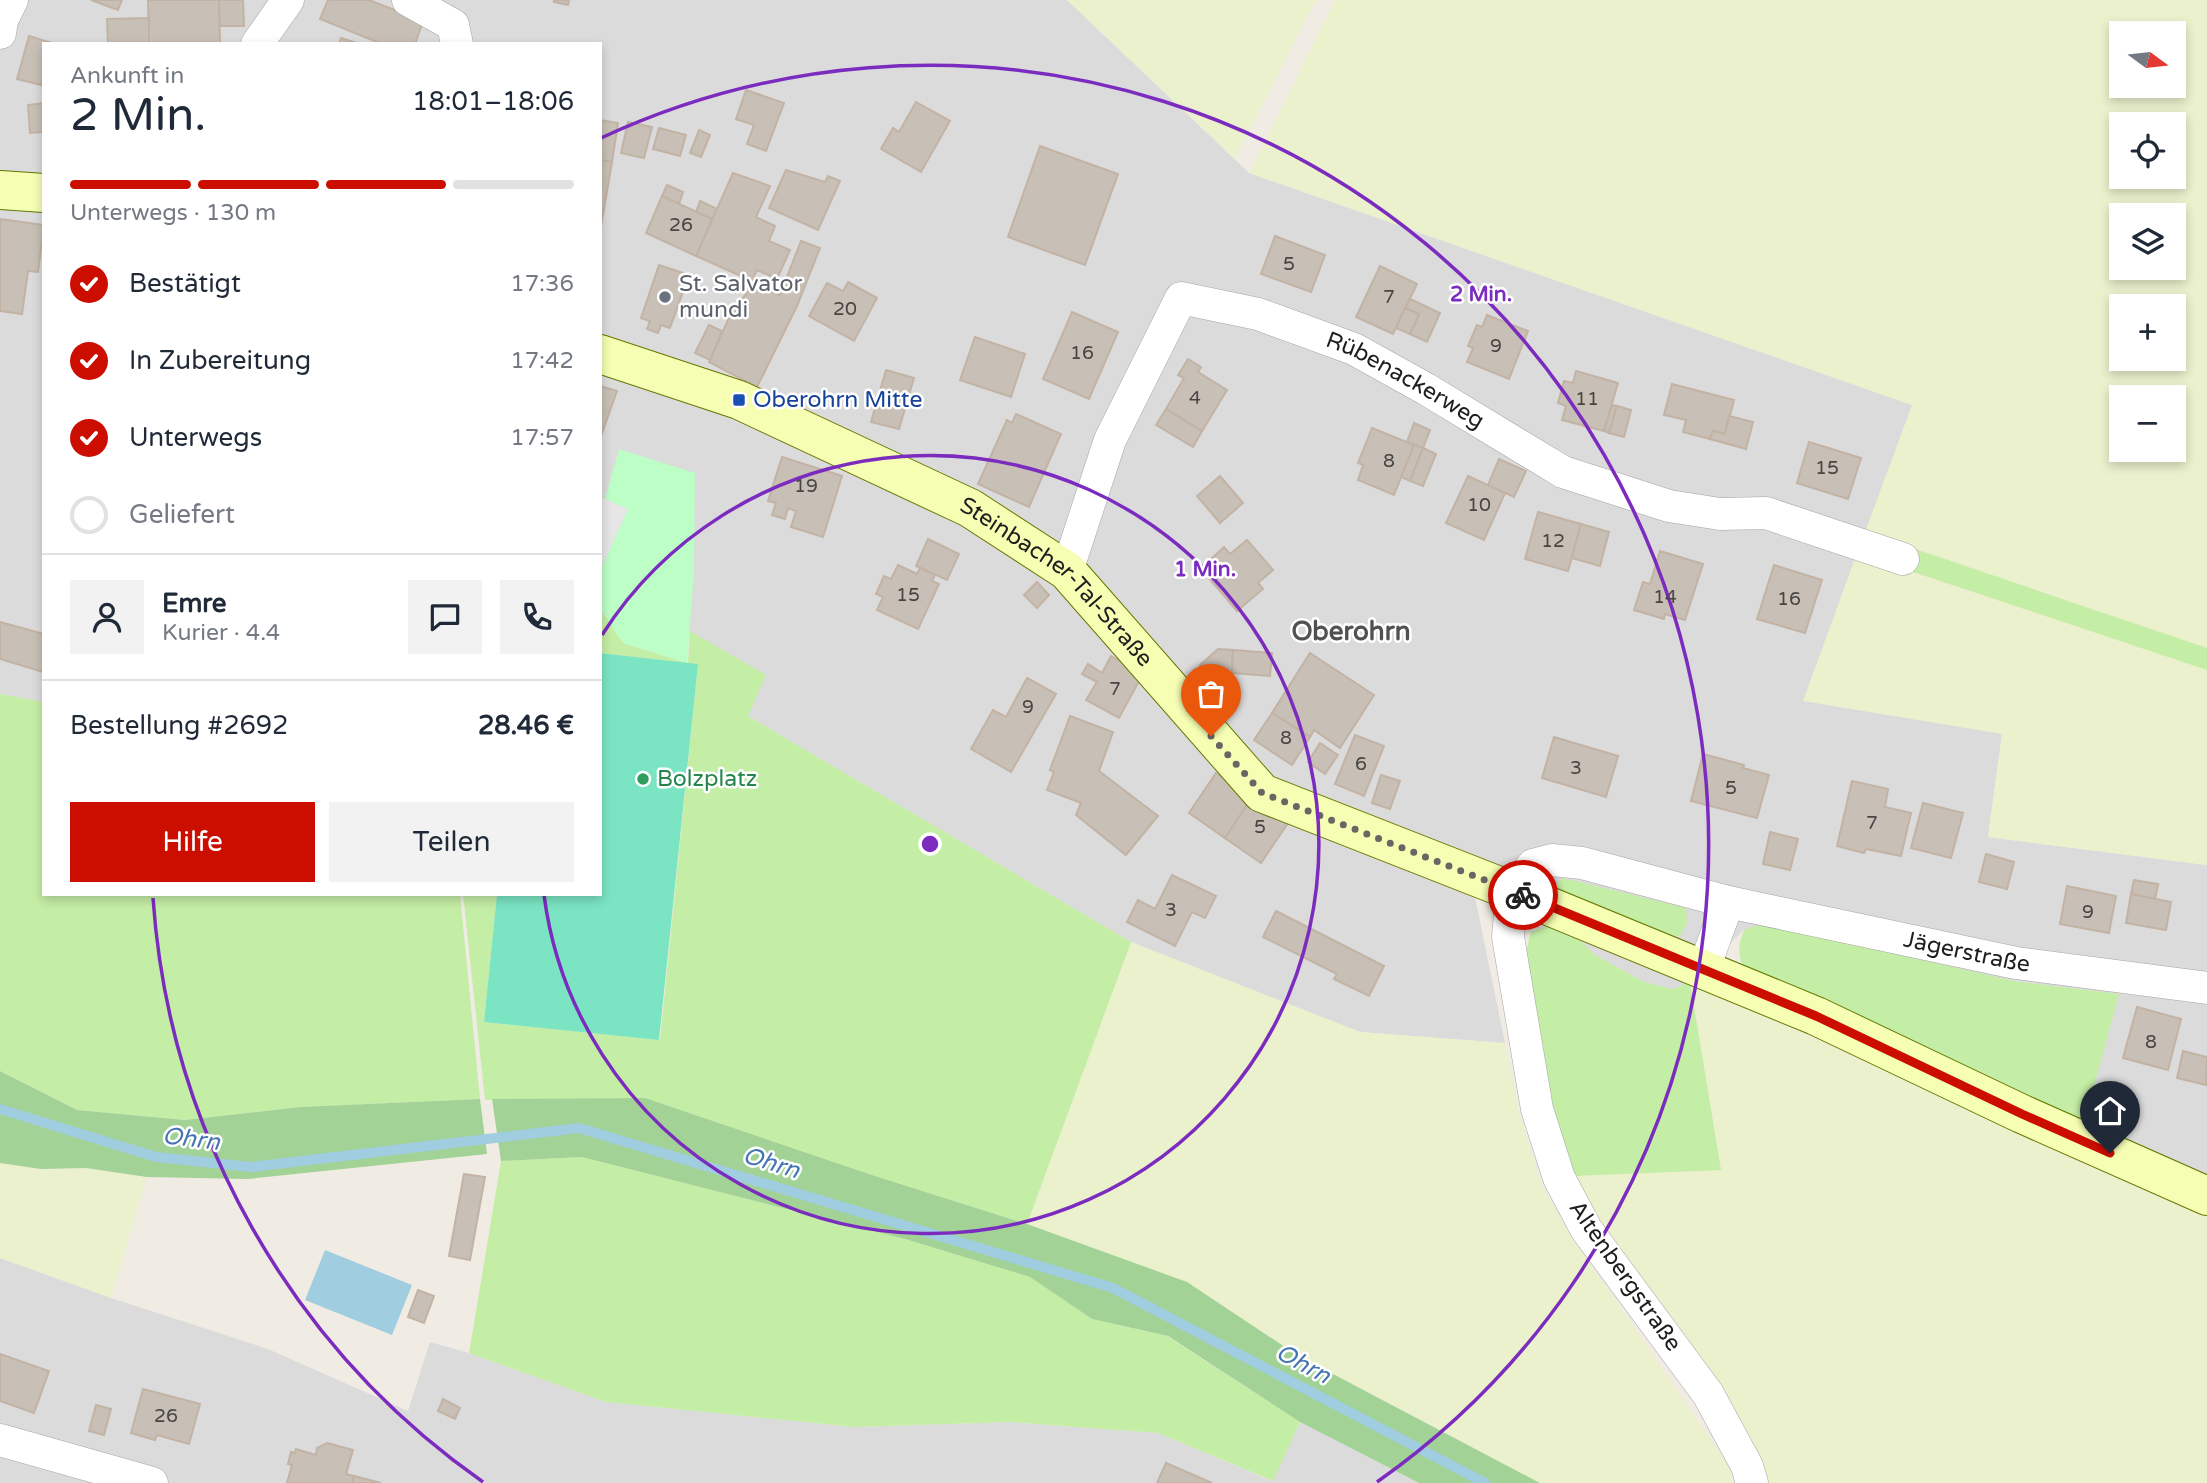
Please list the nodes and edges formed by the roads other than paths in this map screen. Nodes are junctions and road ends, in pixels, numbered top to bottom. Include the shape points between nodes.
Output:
1 (12, 0) edge
2 (288, 0) edge
3 (408, 0) edge
4 (0, 33) edge
5 (258, 42) edge
6 (457, 42) edge
7 (0, 190) edge
8 (42, 193) edge
9 (602, 355) edge
10 (1903, 559) dead end
11 (1067, 571) junction
12 (1512, 891) junction
13 (1728, 902) junction
14 (1703, 971) junction
15 (2207, 988) edge
16 (2207, 1196) edge
17 (0, 1440) edge
18 (152, 1483) edge
19 (1752, 1483) edge

1 - 4 street
2 - 5 street
3 - 6 street via 453,25
7 - 8 main road
9 - 11 main road, Steinbacher-Tal-Straße via 739,400 970,508
10 - 11 street, Rübenackerweg via 1766,513 1720,514 1669,506 1563,472 1353,349 1258,314 1181,299 1110,440
11 - 12 main road, Steinbacher-Tal-Straße via 1262,793
12 - 13 street, Jägerstraße via 1533,865 1552,860 1582,863
12 - 14 main road, Steinbacher-Tal-Straße
12 - 19 street, Altenbergstraße via 1508,937 1522,1031 1537,1109 1559,1178 1586,1229 1708,1394
13 - 14 street
13 - 15 street, Jägerstraße via 2016,963
14 - 16 main road, Steinbacher-Tal-Straße via 1816,1016
17 - 18 street

